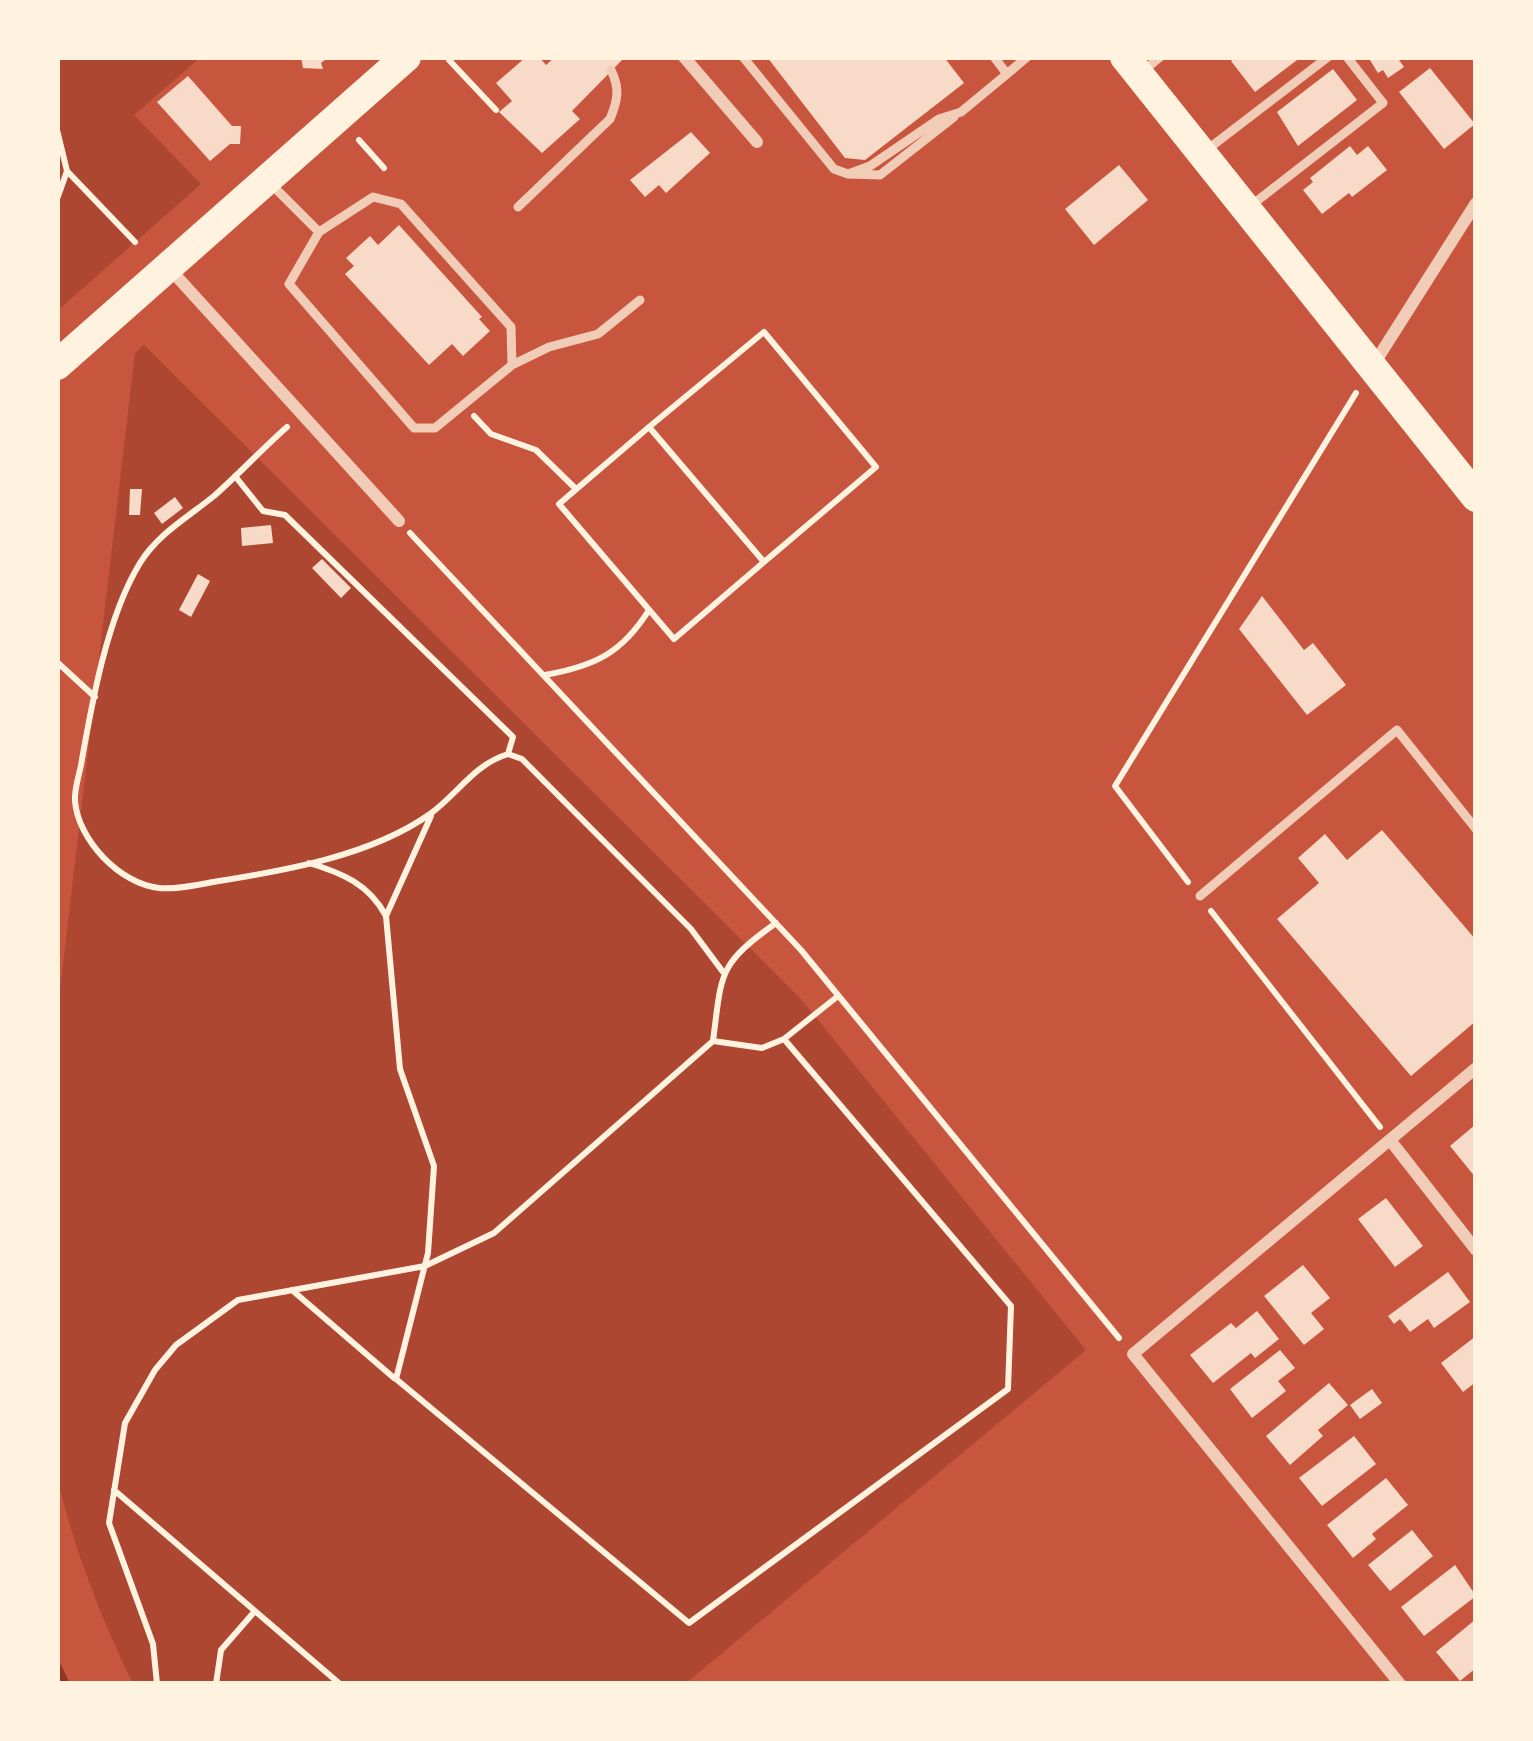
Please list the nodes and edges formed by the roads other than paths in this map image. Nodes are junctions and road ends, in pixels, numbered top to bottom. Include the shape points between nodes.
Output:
1 (406, 57) edge
2 (684, 57) edge
3 (743, 57) edge
4 (994, 57) edge
5 (1028, 57) edge
6 (1328, 57) edge
7 (1347, 57) edge
8 (1142, 63) edge
9 (611, 70) dead end
10 (1007, 74) junction
11 (757, 142) dead end
12 (1204, 152) junction
13 (267, 180) junction
14 (1476, 203) edge
15 (518, 207) dead end
16 (1247, 209) junction
17 (319, 232) junction
18 (168, 267) junction
19 (640, 300) dead end
20 (57, 365) edge
21 (512, 365) junction
22 (1373, 365) junction
23 (1476, 497) edge
24 (399, 521) road end
25 (1476, 829) edge
26 (1199, 896) road end
27 (1476, 1068) edge
28 (1390, 1140) junction
29 (1476, 1250) edge
30 (1397, 1683) edge

1 - 13 main road
2 - 11 street
3 - 10 lane via 834,169 848,174 961,112
4 - 10 lane
5 - 10 lane
6 - 12 lane
7 - 16 lane via 1383,103
8 - 12 main road
9 - 15 lane via 618,84 610,119
12 - 16 main road
13 - 17 lane
13 - 18 main road
14 - 22 street
16 - 22 main road
17 - 21 lane via 373,197 401,204 511,327
17 - 21 lane via 289,284 413,428 436,428
18 - 20 main road
18 - 24 street
19 - 21 lane via 598,334
22 - 23 main road
25 - 26 lane via 1397,730
27 - 28 street
28 - 29 street
28 - 30 street via 1133,1354

